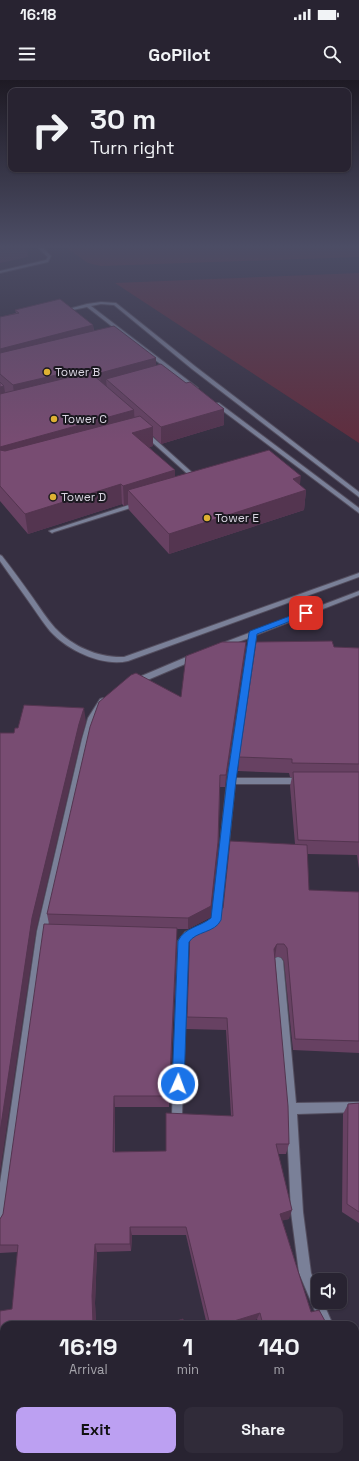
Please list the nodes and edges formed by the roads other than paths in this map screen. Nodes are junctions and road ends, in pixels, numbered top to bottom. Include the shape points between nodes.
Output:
1 (97, 312) edge
2 (125, 312) edge
3 (129, 337) junction
4 (121, 339) edge
5 (194, 368) junction
6 (188, 370) dead end
7 (182, 372) dead end
8 (176, 373) junction
9 (169, 375) edge
10 (201, 392) edge
11 (214, 402) edge
12 (141, 431) edge
13 (191, 488) edge
14 (359, 495) edge
15 (147, 502) edge
16 (359, 511) edge
17 (52, 531) dead end
18 (0, 558) edge
19 (359, 575) edge
20 (359, 593) edge
21 (253, 633) junction
22 (216, 648) edge
23 (201, 654) edge
24 (131, 684) edge
25 (109, 696) edge
26 (232, 780) junction
27 (311, 781) edge
28 (172, 935) edge
29 (188, 935) junction
30 (278, 961) dead end
31 (359, 1107) edge
32 (291, 1109) junction
33 (177, 1115) edge
34 (0, 1222) edge
35 (325, 1321) edge

1 - 3 street
2 - 5 street
3 - 4 street
3 - 8 street
5 - 6 street
5 - 14 street
7 - 8 street
8 - 9 street
8 - 10 street
11 - 16 street
12 - 13 street via 194,477
15 - 17 street
18 - 19 street via 53,630 63,639 83,652 117,660 126,659
20 - 21 street
21 - 22 street
21 - 26 street
23 - 24 street
25 - 34 street via 92,718 86,739 46,931
26 - 27 street
26 - 29 street via 216,920
28 - 29 street
29 - 33 street via 184,941
30 - 32 street
31 - 32 street
32 - 35 street via 297,1212 306,1273

